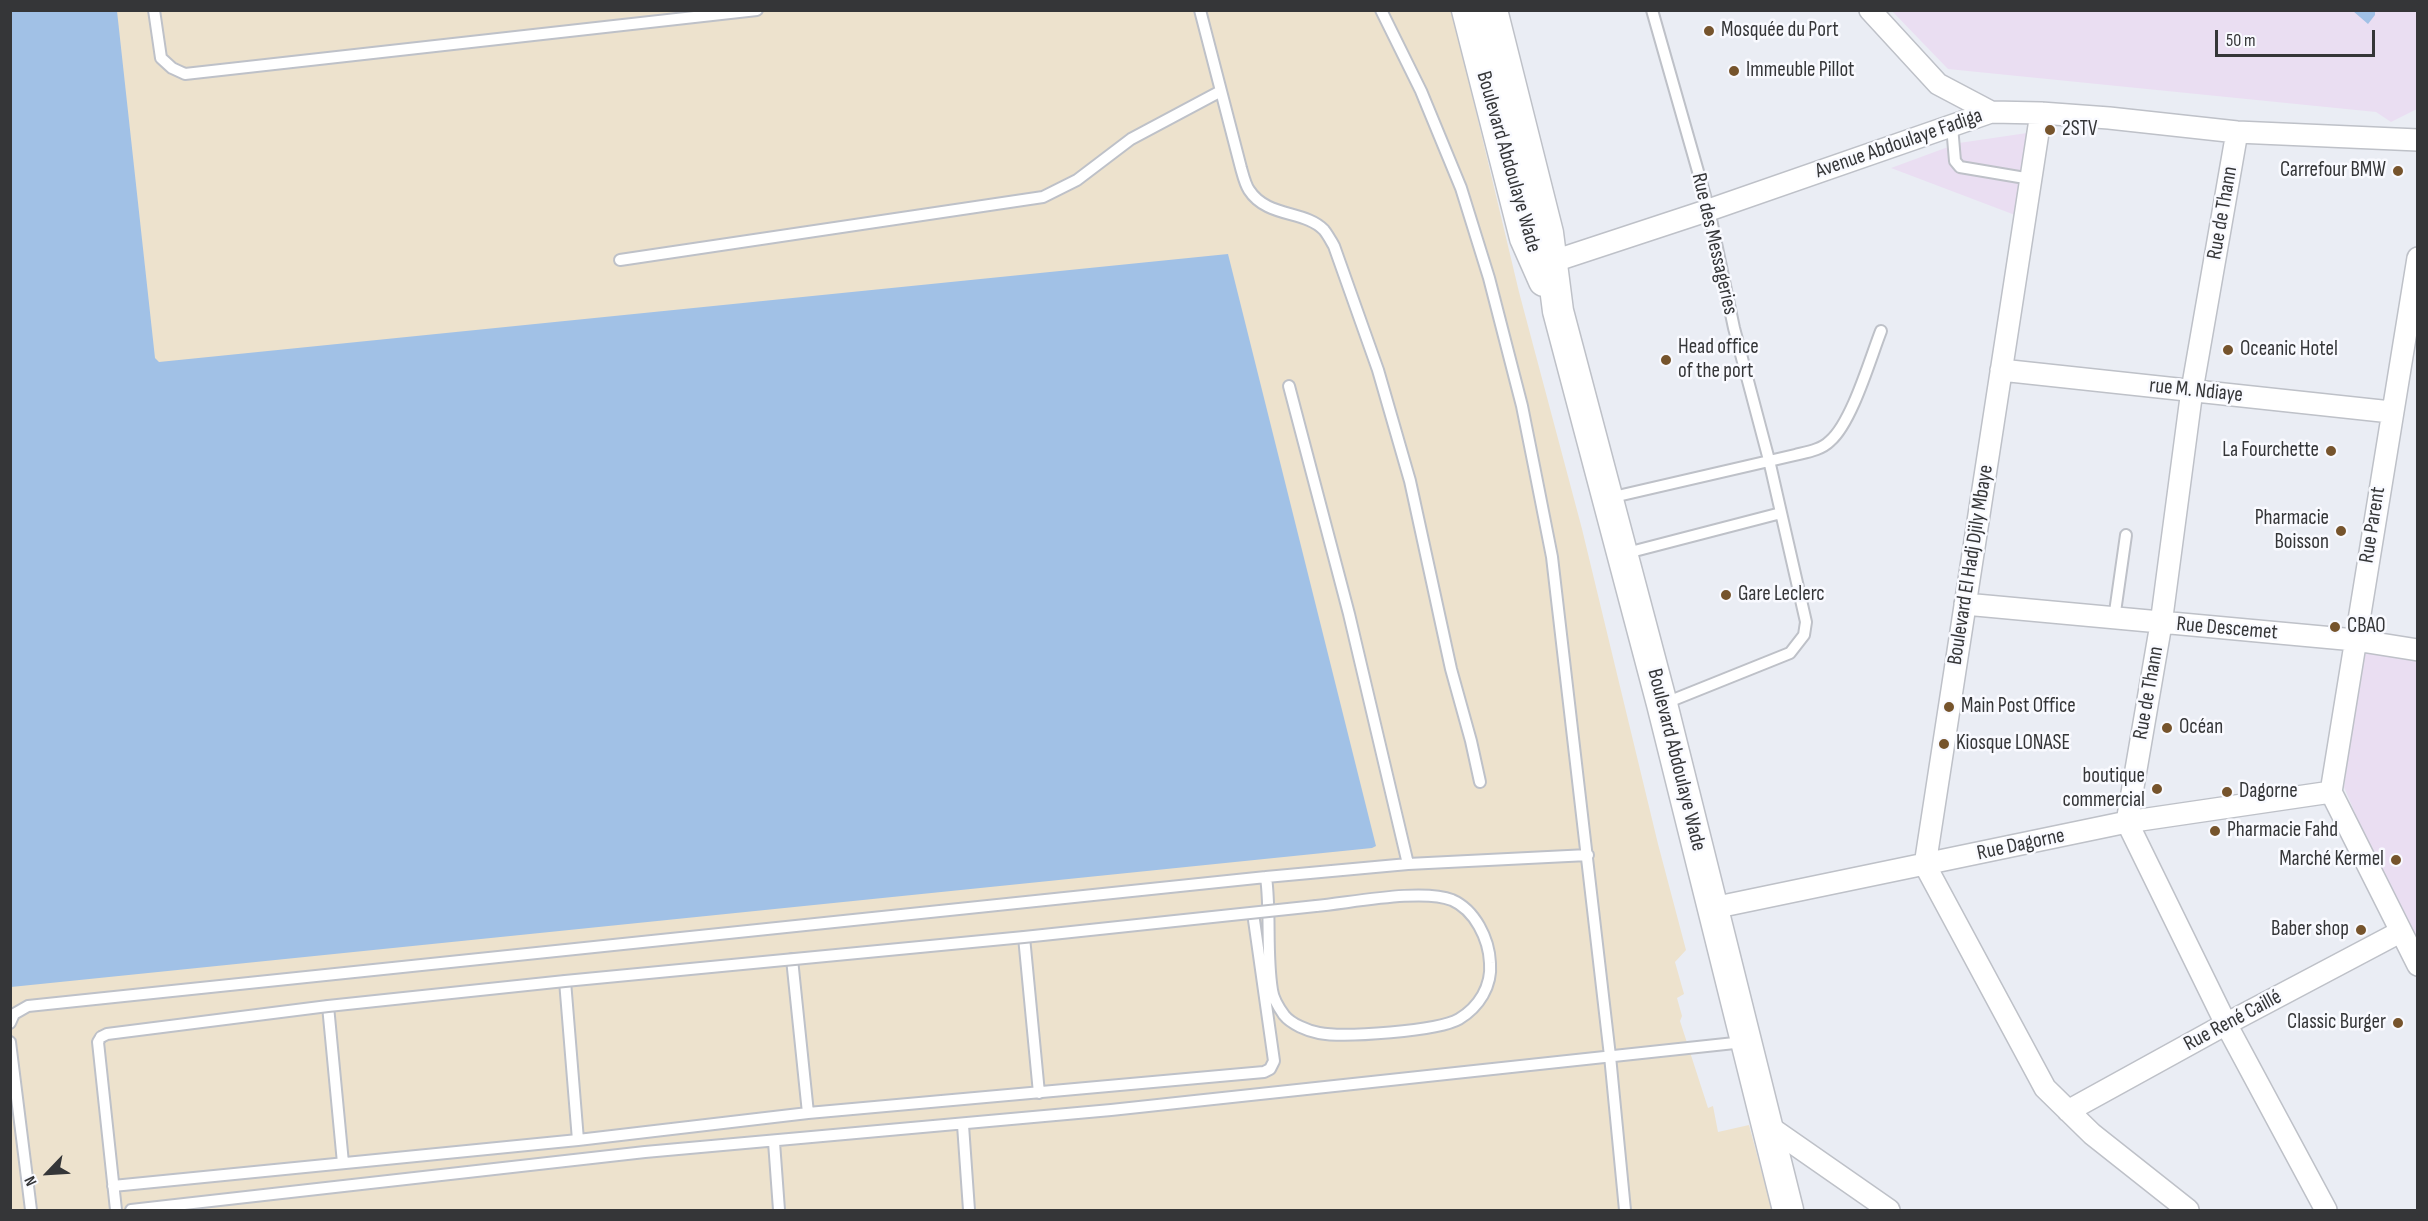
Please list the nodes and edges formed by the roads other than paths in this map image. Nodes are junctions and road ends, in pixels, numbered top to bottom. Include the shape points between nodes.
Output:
1 (154, 10) edge
2 (757, 10) edge
3 (1200, 10) edge
4 (1381, 10) edge
5 (1467, 10) edge
6 (1492, 10) edge
7 (1652, 10) edge
8 (1870, 10) edge
9 (696, 14) edge
10 (1221, 91) junction
11 (1991, 111) junction
12 (2041, 113) junction
13 (1952, 126) junction
14 (2237, 132) junction
15 (2418, 140) edge
16 (2031, 179) junction
17 (1708, 210) junction
18 (2418, 258) edge
19 (620, 260) dead end
20 (1545, 264) junction
21 (1881, 331) dead end
22 (2001, 370) junction
23 (1289, 386) dead end
24 (2192, 390) junction
25 (2391, 412) junction
26 (1769, 460) junction
27 (1609, 498) junction
28 (1781, 513) junction
29 (2126, 535) dead end
30 (1623, 554) junction
31 (1965, 604) junction
32 (2114, 619) junction
33 (2161, 624) junction
34 (2355, 640) junction
35 (2418, 650) edge
36 (1662, 704) junction
37 (1480, 782) dead end
38 (2331, 792) junction
39 (2127, 822) junction
40 (1588, 855) junction
41 (1408, 864) junction
42 (1925, 865) junction
43 (1266, 877) junction
44 (1713, 908) junction
45 (1253, 913) junction
46 (2400, 932) junction
47 (1024, 937) junction
48 (792, 959) junction
49 (2418, 965) edge
50 (565, 981) junction
51 (328, 1006) junction
52 (10, 1023) edge
53 (2226, 1024) junction
54 (10, 1042) edge
55 (1745, 1042) junction
56 (1610, 1056) junction
57 (1039, 1093) junction
58 (2067, 1111) junction
59 (808, 1113) junction
60 (1764, 1123) junction
61 (963, 1125) junction
62 (578, 1140) junction
63 (774, 1142) junction
64 (343, 1163) junction
65 (113, 1186) junction
66 (31, 1210) edge
67 (116, 1210) edge
68 (130, 1210) edge
69 (779, 1210) edge
70 (969, 1210) edge
71 (1625, 1210) edge
72 (1788, 1210) edge
73 (1889, 1210) edge
74 (2188, 1210) edge
75 (2326, 1210) edge

1 - 9 lane via 161,58 185,74
2 - 9 lane
3 - 10 lane
4 - 40 lane via 1421,91 1461,188 1522,406 1552,556
5 - 20 street, Boulevard Abdoulaye Wade via 1526,238
6 - 20 street, Boulevard Abdoulaye Wade via 1548,233
7 - 17 lane, Rue des Messageries
8 - 11 street via 1938,84
10 - 19 lane via 1131,138 1077,180 1043,197
10 - 37 lane via 1249,190 1272,209 1323,229 1334,246 1378,370 1410,481
11 - 12 street, Avenue Abdoulaye Fadiga
11 - 13 street, Avenue Abdoulaye Fadiga
12 - 14 street, Avenue Abdoulaye Fadiga
12 - 16 street, Boulevard El Hadj Djily Mbaye
13 - 16 lane via 1955,161 1960,167
13 - 17 street, Avenue Abdoulaye Fadiga
14 - 15 street, Avenue Abdoulaye Fadiga
14 - 24 street, Rue de Thann
16 - 22 street, Boulevard El Hadj Djily Mbaye
17 - 20 street, Avenue Abdoulaye Fadiga
17 - 26 lane, Rue des Messageries
18 - 25 street, Rue Parent
20 - 27 street, Boulevard Abdoulaye Wade
21 - 26 lane via 1850,410 1829,442 1815,450
22 - 24 street, rue M. Ndiaye
22 - 31 street, Boulevard El Hadj Djily Mbaye
23 - 41 lane via 1349,614
24 - 25 street, rue M. Ndiaye
24 - 33 street, Rue de Thann
25 - 34 street, Rue Parent
26 - 27 lane
26 - 28 lane, Rue des Messageries
27 - 30 street, Boulevard Abdoulaye Wade
28 - 30 lane
28 - 36 lane, Rue des Messageries via 1806,622 1804,635 1790,653
29 - 32 lane
30 - 36 street, Boulevard Abdoulaye Wade
31 - 32 street, Rue Descemet
31 - 42 street, Boulevard El Hadj Djily Mbaye
32 - 33 street, Rue Descemet
33 - 34 street, Rue Descemet
33 - 39 street, Rue de Thann
34 - 35 street, Rue Descemet
34 - 38 street, Rue Parent
36 - 44 street, Boulevard Abdoulaye Wade
38 - 39 street, Rue Dagorne
38 - 46 street
39 - 42 street, Rue Dagorne
39 - 53 street
40 - 41 lane
40 - 56 lane
41 - 43 lane
42 - 44 street, Rue Dagorne
42 - 58 street via 2045,1088
43 - 45 lane, bridge via 1269,893 1269,904 1269,915 1272,992 1285,1017 1298,1025 1342,1036 1437,1026 1458,1019 1476,1004 1489,984 1491,962 1486,938 1474,918 1453,901 1416,896 1306,907 1274,911 1264,912
43 - 52 lane via 28,1006 14,1014
44 - 55 street, Boulevard Abdoulaye Wade
45 - 47 lane, bridge
45 - 57 lane via 1274,1061 1270,1070
46 - 49 street
46 - 53 street, Rue René Caillé
47 - 48 lane, bridge
47 - 57 lane
48 - 50 lane, bridge
48 - 59 lane
50 - 51 lane, bridge
50 - 62 lane
51 - 64 lane
51 - 65 lane, bridge via 101,1037 98,1042
53 - 58 street, Rue René Caillé
53 - 75 street
54 - 66 lane
55 - 56 lane
55 - 60 street, Boulevard Abdoulaye Wade
56 - 61 lane
56 - 71 lane
57 - 59 lane
58 - 74 street
59 - 62 lane
60 - 72 street, Boulevard Abdoulaye Wade
60 - 73 street
61 - 63 lane
61 - 70 lane
62 - 64 lane
63 - 68 lane via 645,1152
63 - 69 lane
64 - 65 lane
65 - 67 lane

